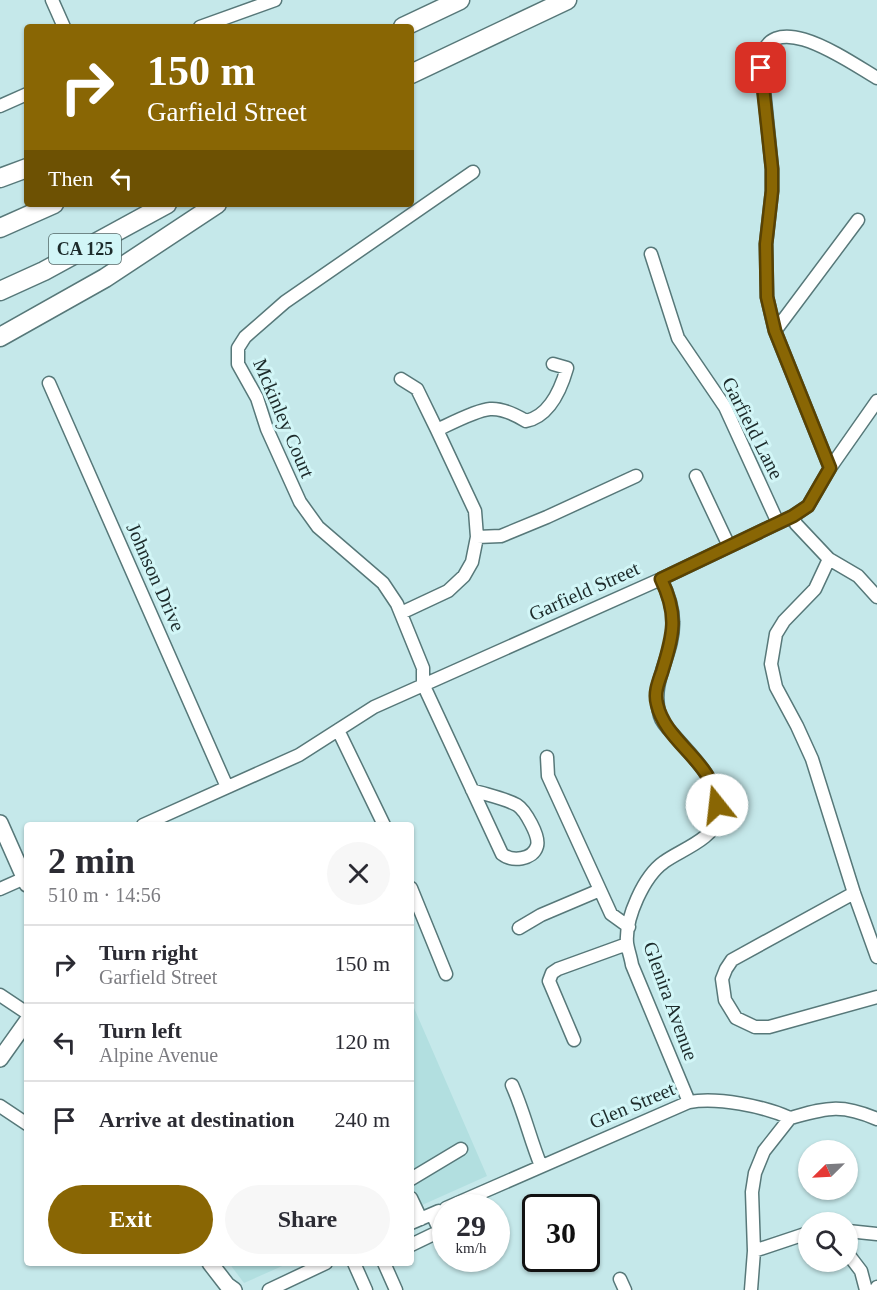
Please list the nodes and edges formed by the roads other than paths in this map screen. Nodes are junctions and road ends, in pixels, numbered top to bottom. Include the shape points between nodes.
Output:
1 (52, 0) edge
2 (274, 0) edge
3 (460, 0) edge
4 (567, 0) edge
5 (63, 24) edge
6 (208, 24) edge
7 (409, 24) edge
8 (414, 73) edge
9 (877, 78) edge
10 (24, 95) edge
11 (0, 106) edge
12 (24, 169) edge
13 (473, 172) dead end
14 (0, 178) edge
15 (47, 207) edge
16 (161, 207) edge
17 (212, 207) edge
18 (858, 220) dead end
19 (0, 228) edge
20 (651, 254) dead end
21 (0, 291) edge
22 (775, 331) junction
23 (0, 337) edge
24 (553, 364) dead end
25 (401, 379) dead end
26 (49, 383) dead end
27 (877, 401) edge
28 (437, 430) junction
29 (830, 468) junction
30 (636, 476) dead end
31 (696, 476) dead end
32 (793, 516) junction
33 (778, 523) junction
34 (477, 537) junction
35 (729, 546) junction
36 (829, 559) junction
37 (661, 579) junction
38 (877, 597) edge
39 (401, 613) junction
40 (423, 684) junction
41 (339, 730) junction
42 (547, 757) dead end
43 (227, 787) junction
44 (472, 790) junction
45 (150, 822) edge
46 (383, 822) edge
47 (0, 823) edge
48 (24, 876) edge
49 (24, 881) edge
50 (0, 889) edge
51 (600, 890) junction
52 (854, 893) junction
53 (414, 895) edge
54 (629, 927) junction
55 (519, 928) dead end
56 (627, 944) junction
57 (877, 957) edge
58 (446, 974) dead end
59 (0, 995) edge
60 (877, 997) edge
61 (24, 1011) edge
62 (24, 1025) edge
63 (574, 1040) dead end
64 (0, 1059) edge
65 (512, 1085) dead end
66 (689, 1102) junction
67 (0, 1106) edge
68 (790, 1118) junction
69 (877, 1119) edge
70 (24, 1122) edge
71 (461, 1149) dead end
72 (541, 1166) junction
73 (414, 1177) edge
74 (478, 1194) edge
75 (414, 1204) edge
76 (421, 1219) edge
77 (858, 1233) edge
78 (798, 1236) edge
79 (875, 1237) edge
80 (414, 1244) edge
81 (754, 1251) junction
82 (212, 1266) edge
83 (320, 1266) edge
84 (355, 1266) edge
85 (385, 1266) edge
86 (858, 1267) edge
87 (228, 1288) edge
88 (269, 1290) edge
89 (366, 1290) edge
90 (396, 1290) edge
91 (751, 1290) edge
92 (867, 1290) edge

1 - 5 street
2 - 6 street
3 - 7 highway
4 - 8 highway
9 - 22 street via 814,43 793,36 772,41 762,55 772,169 766,244 767,297
10 - 11 street
12 - 14 highway
13 - 39 street, Mckinley Court via 285,302 245,337 237,353 238,364 257,398 300,502 318,527 382,583
15 - 19 highway, CA 125
16 - 21 highway, CA 125
17 - 23 highway via 105,278
18 - 22 street
20 - 33 street, Garfield Lane via 678,338 725,407
22 - 29 street
24 - 28 street via 567,368 561,386 543,413 533,420 491,409
25 - 28 street via 417,389
26 - 43 street, Johnson Drive
27 - 29 street, Garfield Street
28 - 34 street via 475,511
29 - 32 street, Garfield Street via 808,506
30 - 34 street via 519,530
31 - 35 street
32 - 33 street, Garfield Street
32 - 36 street
33 - 35 street, Garfield Street
34 - 39 street via 472,562 464,576 448,591
35 - 37 street, Garfield Street
36 - 38 street via 858,576
36 - 52 street via 814,589 776,634 771,664 776,687 812,759
37 - 40 street, Garfield Street
37 - 54 street, Glenira Avenue via 670,598 673,624 656,701 661,720 710,777 716,792 718,818 705,838 663,862 644,883
39 - 40 street, Mckinley Court via 423,668
40 - 41 street, Garfield Street via 374,707
40 - 44 street
41 - 43 street, Garfield Street via 299,754
41 - 46 street
42 - 51 street via 548,776
43 - 45 street, Garfield Street
44 - 44 street via 502,854 508,859 531,854 537,847 537,838 524,810
47 - 48 main road
49 - 50 street
51 - 54 street via 611,914
51 - 55 street via 548,911
52 - 57 street
52 - 60 street via 732,960 722,979 726,1000 736,1018 748,1026 762,1028
53 - 58 street
54 - 56 street, Glenira Avenue
56 - 63 street via 552,973 549,981
56 - 66 street, Glenira Avenue via 632,965
59 - 61 street
62 - 64 main road
65 - 72 street
66 - 68 street, Glen Street via 704,1100 773,1110
66 - 72 street, Glen Street
67 - 70 street
68 - 69 street via 835,1108
68 - 81 street via 764,1151 755,1173
71 - 73 street
72 - 74 street, Glen Street
75 - 76 street
76 - 80 street via 440,1231
77 - 79 street
78 - 81 street
81 - 91 street
82 - 87 main road
83 - 88 street
84 - 89 street
85 - 90 street
86 - 92 street

